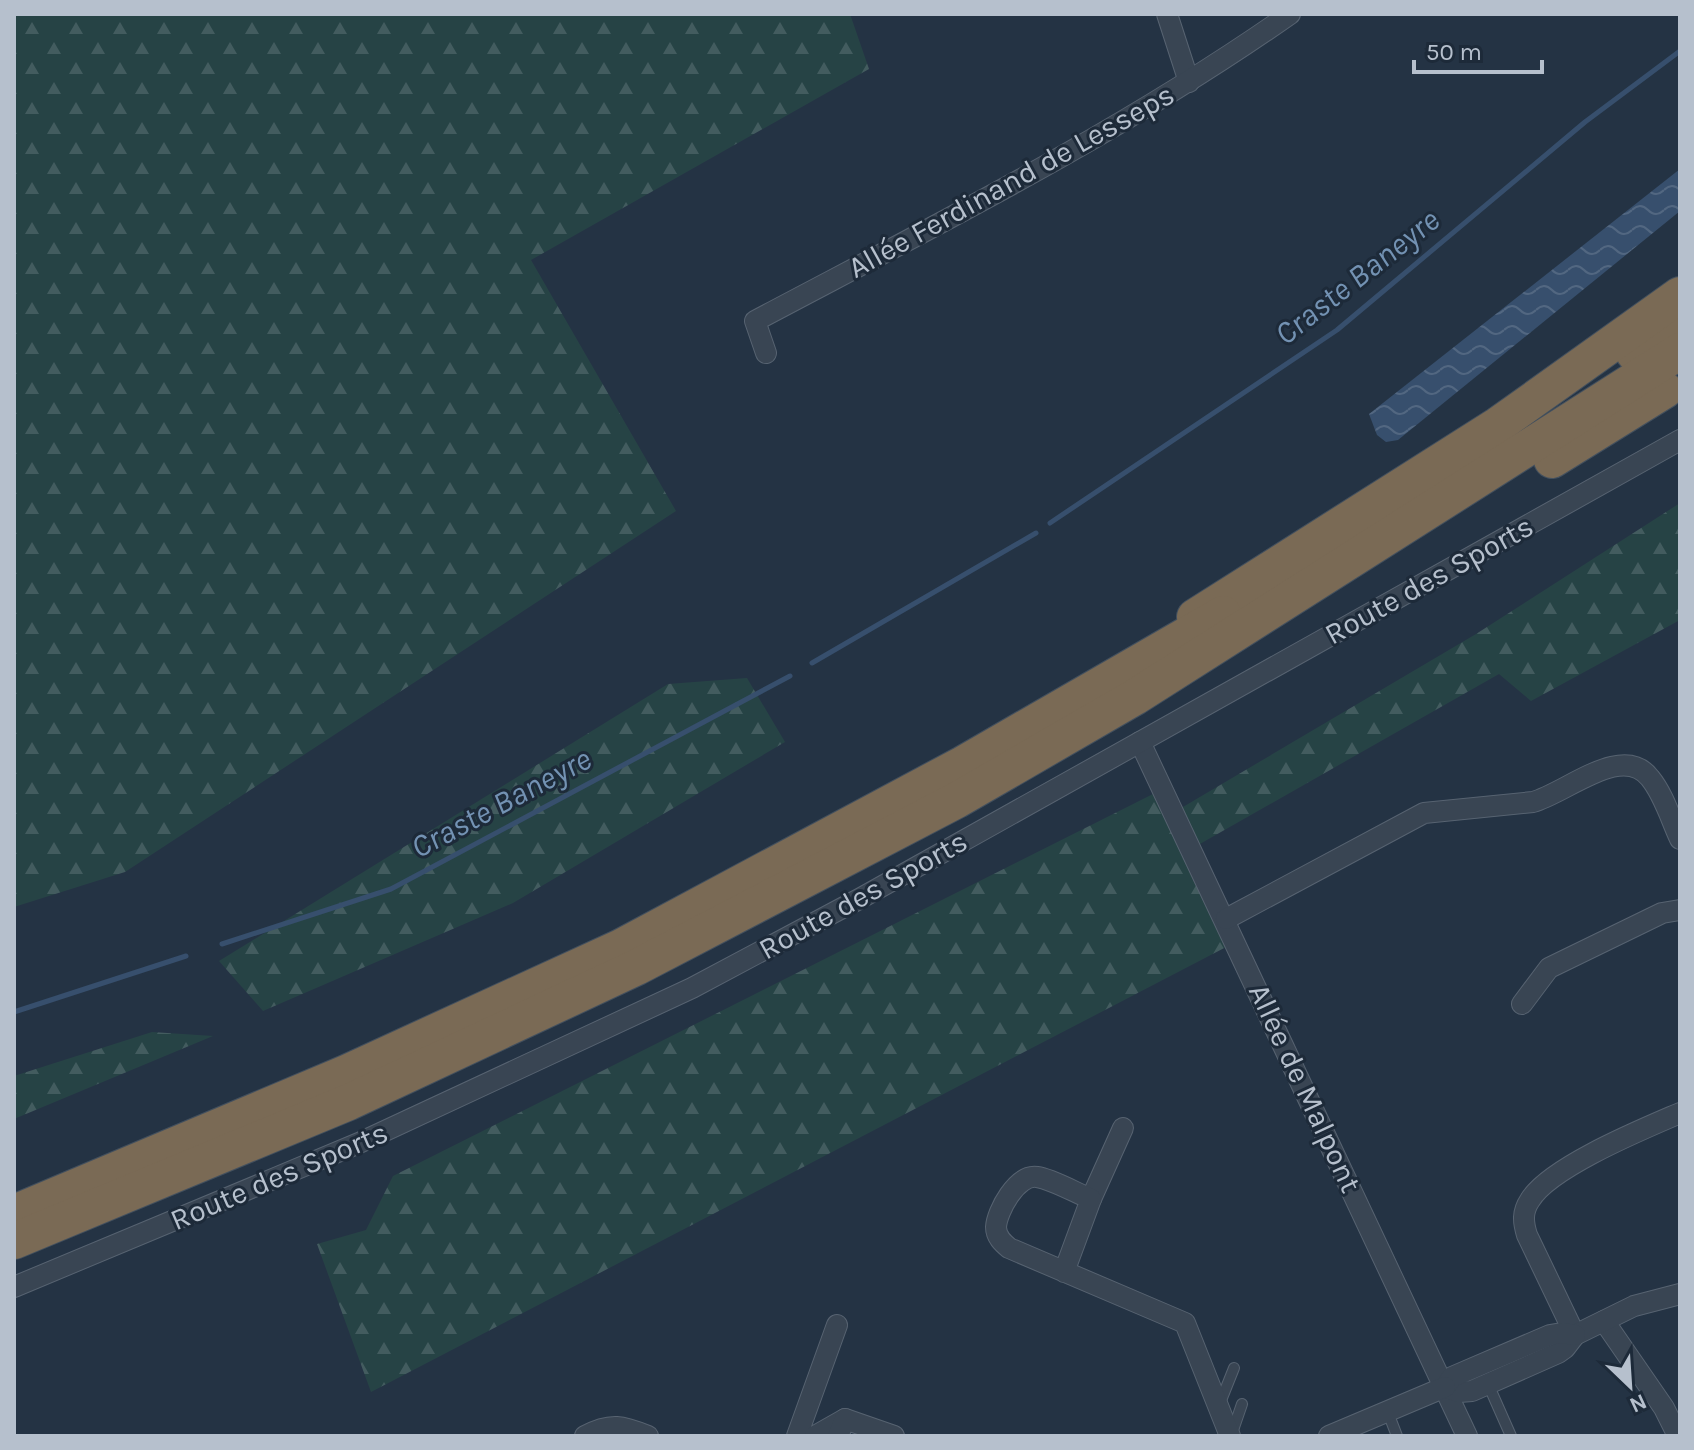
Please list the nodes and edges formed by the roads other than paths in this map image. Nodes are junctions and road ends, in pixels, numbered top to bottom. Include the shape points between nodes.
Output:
1 (1167, 14) edge
2 (1290, 14) edge
3 (1189, 82) junction
4 (1680, 295) edge
5 (1680, 323) edge
6 (1680, 351) edge
7 (766, 353) dead end
8 (1680, 381) edge
9 (1680, 440) edge
10 (1135, 697) junction
11 (1140, 742) junction
12 (963, 764) junction
13 (1680, 839) edge
14 (1680, 910) edge
15 (1226, 919) junction
16 (1522, 1004) dead end
17 (1680, 1113) edge
18 (1123, 1128) dead end
19 (1091, 1199) junction
20 (14, 1213) edge
21 (14, 1241) edge
22 (1064, 1272) junction
23 (14, 1287) edge
24 (1680, 1294) edge
25 (1604, 1321) junction
26 (837, 1325) dead end
27 (1575, 1335) junction
28 (1234, 1368) dead end
29 (1488, 1384) junction
30 (1445, 1387) junction
31 (1242, 1404) dead end
32 (1218, 1407) junction
33 (1387, 1410) junction
34 (842, 1427) edge
35 (585, 1436) edge
36 (648, 1436) edge
37 (797, 1436) edge
38 (815, 1436) edge
39 (894, 1436) edge
40 (1230, 1436) edge
41 (1329, 1436) edge
42 (1397, 1436) edge
43 (1467, 1436) edge
44 (1511, 1436) edge
45 (1678, 1436) edge

1 - 3 street
2 - 3 street, Allée Ferdinand de Lesseps
3 - 7 street, Allée Ferdinand de Lesseps via 755,321
4 - 12 highway via 1458,451
5 - 12 highway via 1529,424 1228,611
6 - 10 highway
8 - 10 highway via 1353,577
9 - 11 street, Route des Sports
10 - 21 highway via 957,800 637,967 349,1102
11 - 15 street, Allée de Malpont
11 - 23 street, Route des Sports via 664,1001 359,1143
12 - 20 highway via 621,947 346,1073
13 - 15 street via 1645,772 1637,766 1613,765 1533,802 1424,813
14 - 16 street via 1662,913 1549,968
15 - 30 street, Allée de Malpont
17 - 27 street via 1564,1170 1538,1190 1526,1208 1527,1235
18 - 19 street
19 - 22 street
19 - 22 street via 1037,1177 1024,1179 1013,1188 996,1227 1009,1248
22 - 32 street via 1185,1323
24 - 25 street via 1634,1306
25 - 27 street
25 - 45 street
26 - 37 street
27 - 29 street via 1558,1353
27 - 30 street via 1550,1335 1452,1377
28 - 32 lane
29 - 30 street via 1459,1392
29 - 44 lane
30 - 33 street
30 - 43 street, Allée de Malpont
31 - 40 lane
32 - 40 street
33 - 41 street
33 - 42 lane
34 - 38 street
34 - 39 street
35 - 36 street via 622,1425

